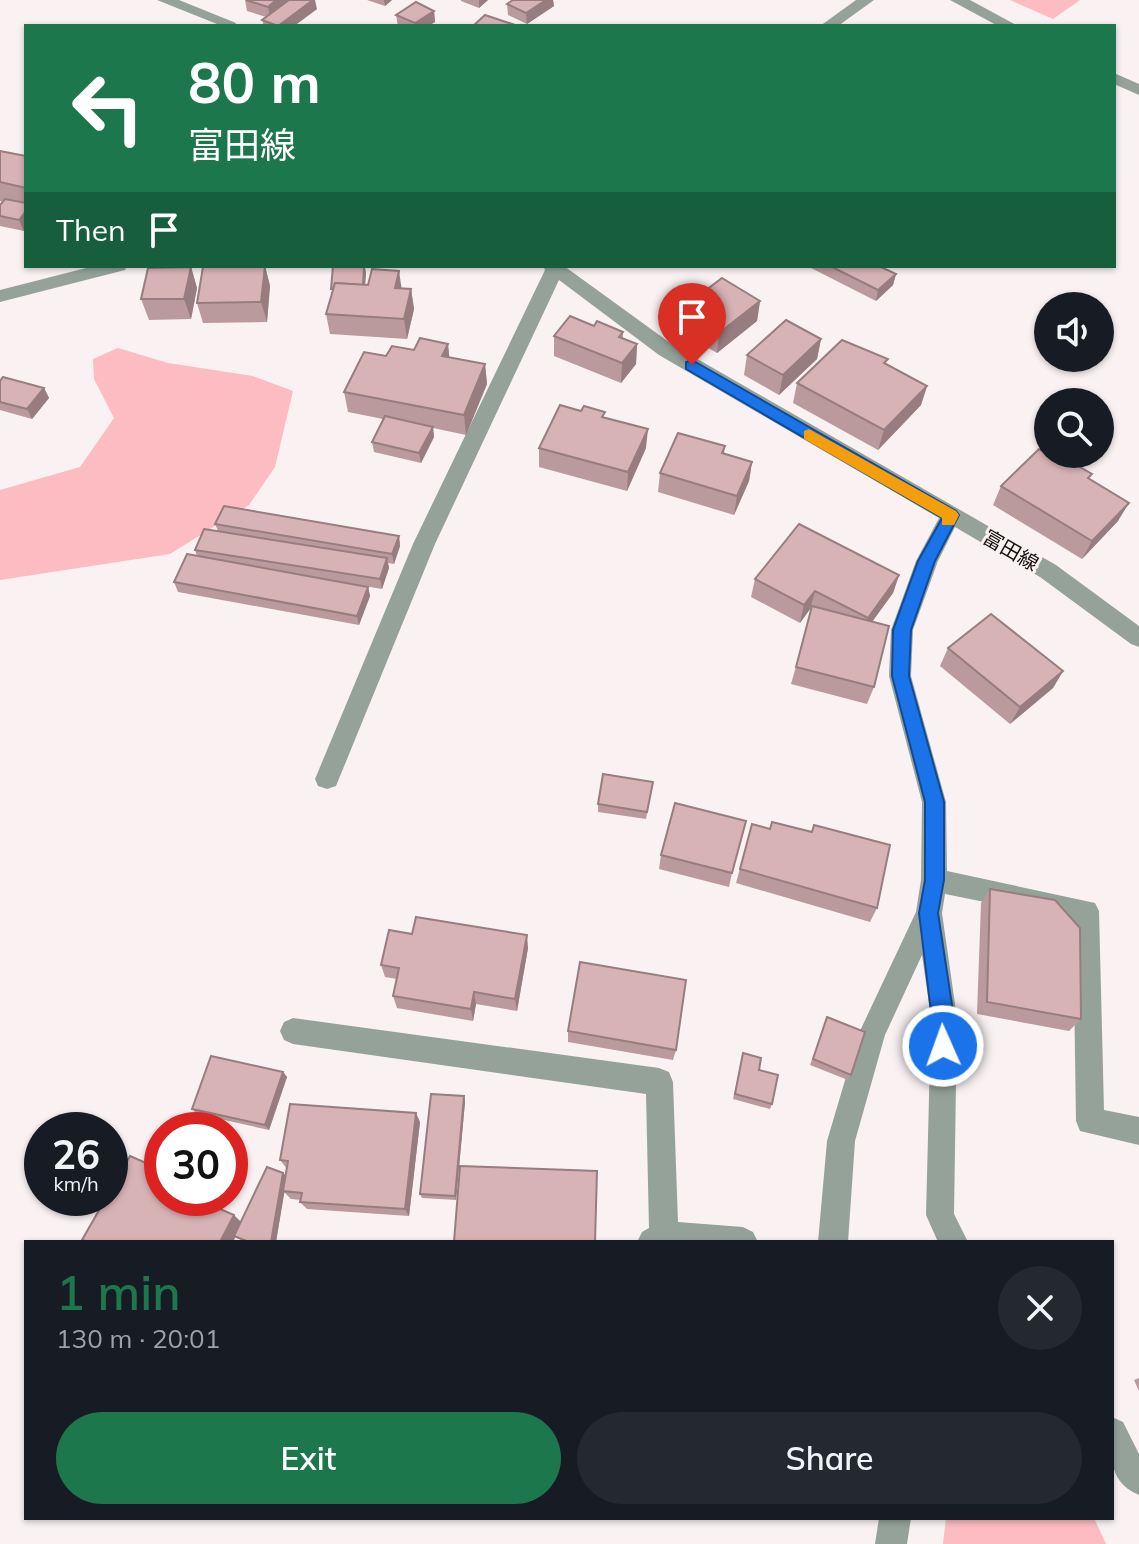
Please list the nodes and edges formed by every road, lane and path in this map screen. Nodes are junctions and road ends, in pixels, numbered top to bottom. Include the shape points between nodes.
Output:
1 (165, 0) edge
2 (866, 0) edge
3 (958, 0) edge
4 (228, 23) dead end
5 (831, 24) edge
6 (1006, 24) edge
7 (1116, 79) edge
8 (1139, 90) edge
9 (110, 268) edge
10 (554, 268) edge
11 (555, 268) edge
12 (0, 296) edge
13 (951, 515) junction
14 (1139, 638) edge
15 (327, 779) dead end
16 (934, 880) junction
17 (929, 913) junction
18 (293, 1031) dead end
19 (1139, 1131) edge
20 (658, 1239) edge
21 (686, 1240) edge
22 (833, 1240) edge
23 (952, 1240) edge
24 (1114, 1437) edge
25 (1139, 1479) edge
26 (895, 1520) edge
27 (891, 1544) edge

1 - 4 street
2 - 5 street
3 - 6 street
7 - 8 street
9 - 12 street
10 - 15 street via 424,544
11 - 13 street, 富田線 via 666,350
13 - 14 street, 富田線 via 1048,571
13 - 16 street via 927,561 902,630 900,676 934,802
16 - 17 street
16 - 19 street via 1086,911 1090,1121
17 - 22 street via 872,1033 841,1141
17 - 23 street via 944,1018 940,1215
18 - 20 street via 659,1082
20 - 21 street
24 - 25 street
26 - 27 street

